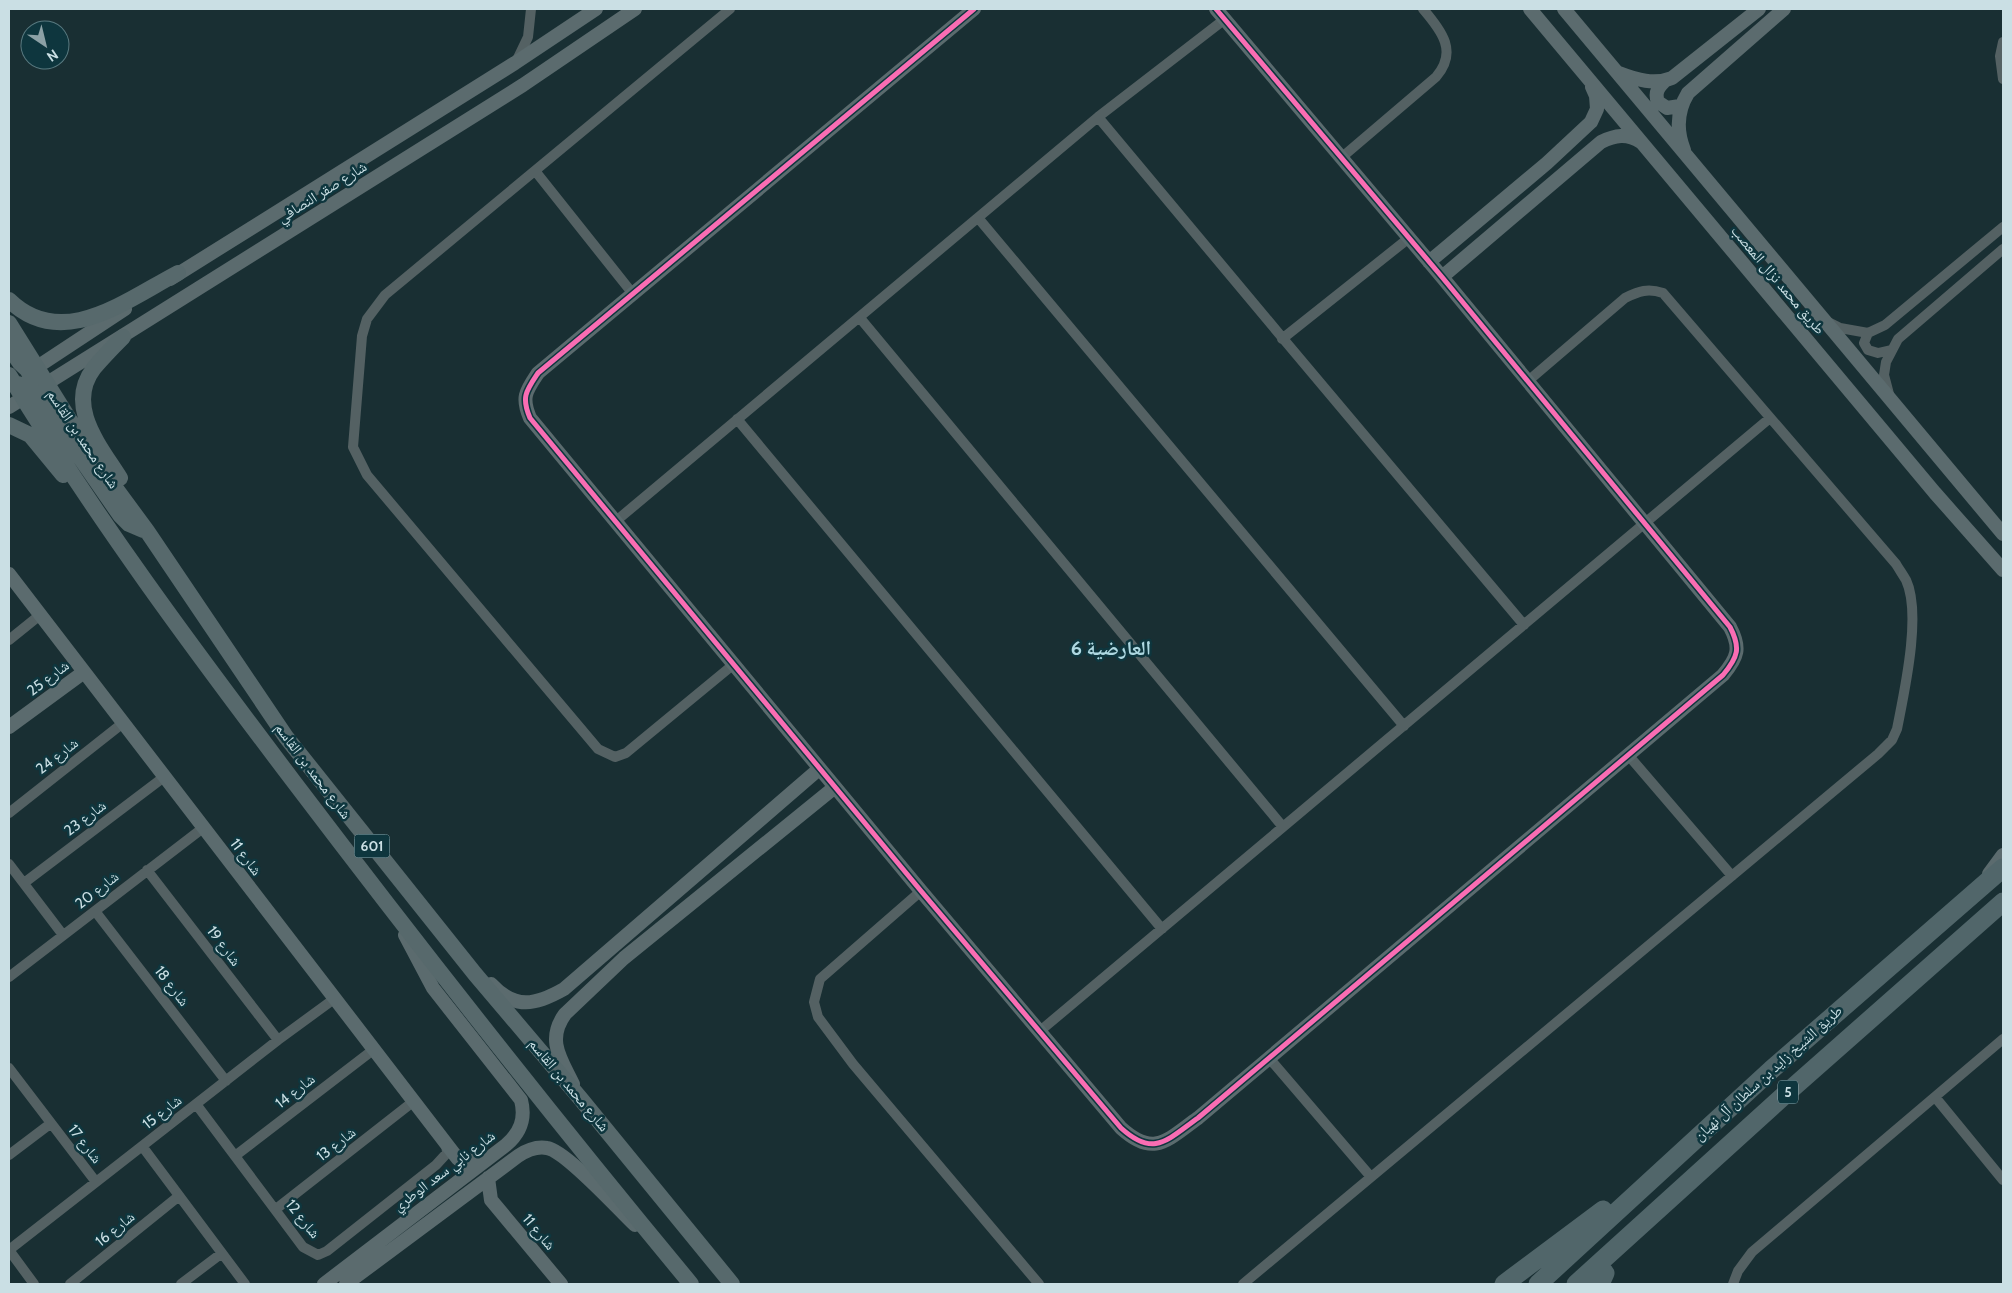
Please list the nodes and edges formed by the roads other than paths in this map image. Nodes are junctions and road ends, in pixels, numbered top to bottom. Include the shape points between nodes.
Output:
1 (531, 9) edge
2 (596, 9) edge
3 (635, 9) edge
4 (730, 9) edge
5 (974, 9) edge
6 (1423, 9) edge
7 (1530, 9) edge
8 (1564, 9) edge
9 (1759, 9) edge
10 (1784, 9) edge
11 (1220, 14) edge
12 (2003, 42) edge
13 (515, 62) junction
14 (1617, 72) junction
15 (1589, 79) junction
16 (2003, 79) edge
17 (1666, 80) junction
18 (1680, 106) junction
19 (1098, 117) junction
20 (1645, 144) junction
21 (1341, 158) junction
22 (1689, 160) junction
23 (1547, 163) junction
24 (536, 172) junction
25 (1558, 177) junction
26 (979, 219) junction
27 (2003, 227) edge
28 (1409, 238) junction
29 (2003, 248) edge
30 (1429, 262) junction
31 (178, 274) junction
32 (1442, 277) junction
33 (633, 294) junction
34 (9, 300) edge
35 (860, 318) junction
36 (1823, 320) junction
37 (9, 323) edge
38 (1868, 333) junction
39 (123, 337) junction
40 (1282, 339) junction
41 (9, 347) edge
42 (1891, 350) junction
43 (32, 370) junction
44 (10, 381) edge
45 (1528, 382) junction
46 (27, 395) edge
47 (1894, 406) junction
48 (1770, 418) junction
49 (737, 419) junction
50 (9, 425) edge
51 (616, 521) junction
52 (1646, 523) junction
53 (147, 531) junction
54 (2003, 534) edge
55 (115, 537) junction
56 (1990, 554) junction
57 (2003, 566) edge
58 (2003, 570) edge
59 (9, 574) edge
60 (40, 615) junction
61 (174, 623) junction
62 (1524, 625) junction
63 (9, 640) edge
64 (734, 664) junction
65 (84, 672) junction
66 (123, 723) junction
67 (1404, 726) junction
68 (9, 727) edge
69 (286, 737) junction
70 (1629, 756) junction
71 (819, 768) junction
72 (164, 777) junction
73 (834, 787) junction
74 (9, 813) edge
75 (353, 823) junction
76 (1283, 827) junction
77 (203, 828) junction
78 (2003, 855) edge
79 (9, 864) edge
80 (2003, 868) edge
81 (147, 870) junction
82 (1732, 876) junction
83 (24, 883) junction
84 (1976, 890) junction
85 (921, 891) junction
86 (2003, 902) edge
87 (2003, 907) edge
88 (95, 911) junction
89 (393, 912) junction
90 (1985, 918) junction
91 (1162, 929) junction
92 (63, 935) junction
93 (9, 976) edge
94 (564, 988) junction
95 (334, 999) junction
96 (578, 1001) junction
97 (1040, 1031) junction
98 (2003, 1039) edge
99 (278, 1040) junction
100 (373, 1050) junction
101 (1269, 1058) junction
102 (9, 1070) edge
103 (226, 1081) junction
104 (1934, 1097) junction
105 (580, 1098) junction
106 (414, 1102) junction
107 (196, 1104) junction
108 (50, 1124) junction
109 (445, 1142) junction
110 (142, 1146) junction
111 (9, 1155) edge
112 (235, 1156) junction
113 (458, 1158) junction
114 (486, 1159) junction
115 (1673, 1159) junction
116 (500, 1169) junction
117 (488, 1178) junction
118 (1371, 1178) junction
119 (2003, 1180) edge
120 (96, 1182) junction
121 (450, 1186) junction
122 (179, 1196) junction
123 (461, 1198) junction
124 (491, 1200) junction
125 (276, 1209) junction
126 (1629, 1237) junction
127 (9, 1250) edge
128 (663, 1250) junction
129 (222, 1254) junction
130 (1600, 1281) edge
131 (34, 1284) edge
132 (70, 1284) edge
133 (181, 1284) edge
134 (246, 1284) edge
135 (324, 1284) edge
136 (346, 1284) edge
137 (561, 1284) edge
138 (691, 1284) edge
139 (732, 1284) edge
140 (1039, 1284) edge
141 (1243, 1284) edge
142 (1504, 1284) edge
143 (1538, 1284) edge
144 (1576, 1284) edge
145 (1732, 1284) edge

1 - 13 street via 528,37
2 - 13 street, شارع صقر النصافي
3 - 39 street, شارع صقر النصافي via 523,85
4 - 24 street
5 - 33 street
6 - 21 street via 1445,42 1448,54 1445,66
7 - 15 street, طريق محمد نزال المعصب
8 - 14 street, طريق محمد نزال المعصب
9 - 17 street via 1690,65
10 - 18 street via 1695,84
11 - 19 street
11 - 21 street
12 - 16 street via 2000,56
13 - 31 street, شارع صقر النصافي
14 - 17 street via 1645,81
14 - 22 street, طريق محمد نزال المعصب
15 - 20 street, طريق محمد نزال المعصب
15 - 23 street via 1596,96 1595,115
17 - 18 street via 1656,93 1658,102 1668,108
18 - 22 street via 1679,135
19 - 26 street
19 - 40 street
20 - 25 street via 1635,137 1609,138
20 - 56 street, طريق محمد نزال المعصب via 1935,493
21 - 28 street
22 - 36 street, طريق محمد نزال المعصب
23 - 25 street
23 - 30 street
24 - 33 street
24 - 64 street via 385,295 367,319 362,336 355,405 354,447 359,462 598,749 615,757 626,754
25 - 32 street
26 - 35 street
26 - 67 street
27 - 38 street via 1899,315
28 - 30 street
28 - 40 street
29 - 42 street via 1920,318
30 - 32 street
31 - 34 main road via 76,323 45,321 27,314
31 - 43 street, شارع صقر النصافي
32 - 45 street
33 - 51 street via 538,373 526,391 524,404 530,418
35 - 49 street
35 - 76 street
36 - 38 street via 1840,328
36 - 47 street, طريق محمد نزال المعصب
37 - 43 main road
38 - 42 street via 1864,343 1868,350 1878,353
39 - 46 street, شارع صقر النصافي
39 - 53 main road via 88,378 82,400 83,411 90,431 141,512
40 - 62 street
41 - 43 main road
42 - 47 street via 1884,375
43 - 44 street, شارع صقر النصافي
43 - 46 main road
44 - 46 main road via 20,383
45 - 48 street via 1624,298 1651,289 1663,293
45 - 52 street
46 - 53 main road via 120,515 130,524
46 - 55 main road, شارع محمد بن القاسم / 601
47 - 54 street, طريق محمد نزال المعصب
48 - 52 street
48 - 82 street via 1896,564 1907,582 1912,608 1910,643 1897,729 1886,747
49 - 51 street
49 - 91 street
50 - 55 main road via 23,430 36,442
51 - 64 street
52 - 62 street
52 - 70 street via 1730,626 1737,640 1737,650 1723,675
53 - 69 main road, شارع محمد بن القاسم / 601
55 - 61 main road, شارع محمد بن القاسم / 601
56 - 57 street
56 - 58 street, طريق محمد نزال المعصب
59 - 60 street, شارع 11
60 - 63 street
60 - 65 street, شارع 11
61 - 69 main road via 200,646 274,748 283,749
61 - 89 main road, شارع محمد بن القاسم / 601
62 - 67 street
64 - 71 street
65 - 66 street, شارع 11
65 - 68 street, شارع 25
66 - 72 street, شارع 11
66 - 74 street, شارع 24
67 - 76 street
69 - 75 main road, شارع محمد بن القاسم / 601
70 - 82 street
70 - 101 street
71 - 73 street
71 - 94 street
72 - 77 street, شارع 11
72 - 83 street, شارع 23
73 - 85 street
73 - 96 street via 624,958
75 - 94 street via 497,990 511,999 529,1003 549,998
75 - 105 main road, شارع محمد بن القاسم / 601
76 - 91 street
77 - 81 street, شارع 20
77 - 95 street, شارع 11
78 - 84 street
79 - 83 street
80 - 84 highway, طريق الشيخ زايد بن سلطان آل نهيان / 5
81 - 88 street, شارع 20
81 - 99 street, شارع 19
82 - 118 street
83 - 92 street
84 - 115 highway, طريق الشيخ زايد بن سلطان آل نهيان / 5
85 - 97 street
85 - 140 street via 820,979 814,1002 818,1017
86 - 90 highway, طريق الشيخ زايد بن سلطان آل نهيان / 5
87 - 90 highway
88 - 92 street, شارع 20
88 - 103 street, شارع 18
89 - 114 street, شارع نابي سعد الوطري via 433,988 521,1100 523,1118 514,1138
89 - 128 main road, شارع محمد بن القاسم / 601
90 - 126 highway, طريق الشيخ زايد بن سلطان آل نهيان / 5
91 - 97 street
92 - 93 street, شارع 20
94 - 96 street via 560,996 563,1001 573,1004
95 - 99 street, شارع 15
95 - 100 street, شارع 11
96 - 105 street via 559,1022 556,1039 558,1052
97 - 101 street via 1121,1128 1134,1140 1146,1145 1160,1143 1181,1130
98 - 104 street
99 - 103 street, شارع 15
100 - 106 street, شارع 11
100 - 112 street, شارع 14
101 - 118 street
102 - 108 street, شارع 17
103 - 107 street, شارع 15
104 - 119 street
104 - 145 street via 1752,1252
105 - 139 main road, شارع محمد بن القاسم / 601
106 - 109 street, شارع 11
106 - 125 street, شارع 13
107 - 110 street, شارع 15
107 - 112 street, شارع 12
108 - 111 street, شارع 17
108 - 120 street, شارع 17
109 - 113 street, شارع 11
109 - 125 street, شارع 12 via 447,1153 436,1165 318,1255 303,1247
110 - 120 street, شارع 15
110 - 122 street
112 - 125 street, شارع 12
113 - 114 street
113 - 121 street
114 - 116 street via 498,1160
114 - 121 street, شارع نابي سعد الوطري
115 - 142 highway
115 - 143 highway, طريق الشيخ زايد بن سلطان آل نهيان / 5
116 - 117 street, شارع نابي سعد الوطري
116 - 128 street, شارع نابي سعد الوطري via 527,1150 549,1148 568,1160
117 - 123 street, شارع نابي سعد الوطري
117 - 124 street
118 - 141 street
120 - 127 street, شارع 15
121 - 123 street via 448,1198
121 - 135 street, شارع نابي سعد الوطري
122 - 129 street
122 - 132 street, شارع 16
123 - 124 street via 484,1196
123 - 136 street, شارع نابي سعد الوطري
124 - 137 street, شارع 11
126 - 130 highway
126 - 144 highway, طريق الشيخ زايد بن سلطان آل نهيان / 5
127 - 131 street
128 - 138 main road, شارع محمد بن القاسم / 601
129 - 133 street
129 - 134 street

